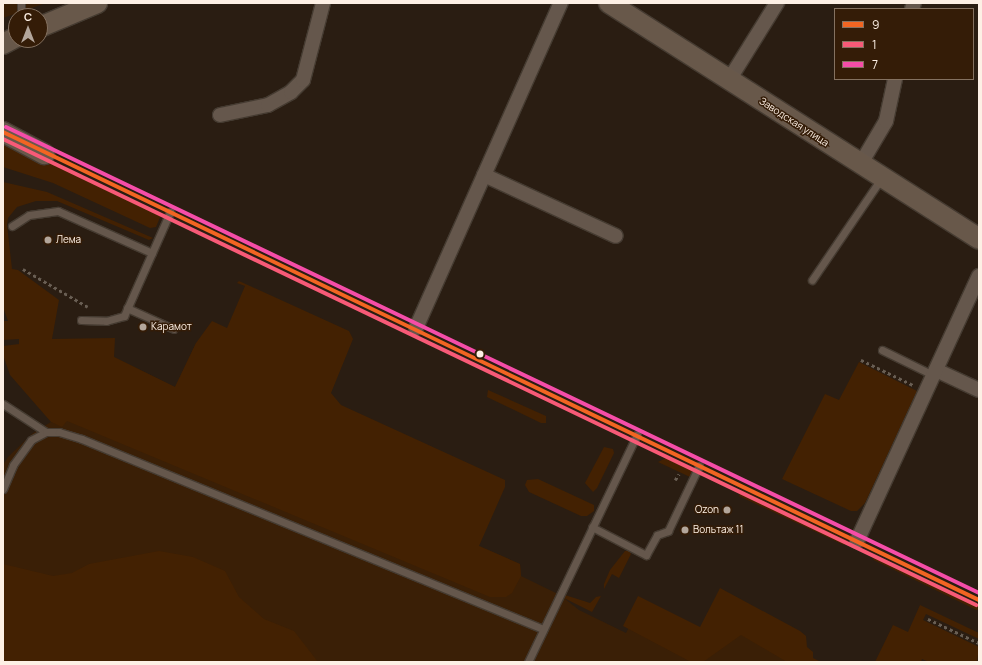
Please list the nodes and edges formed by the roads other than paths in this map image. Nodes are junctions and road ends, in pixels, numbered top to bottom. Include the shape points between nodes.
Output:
1 (97, 3) edge
2 (323, 3) edge
3 (561, 3) edge
4 (609, 3) edge
5 (777, 3) edge
6 (48, 24) edge
7 (729, 80) junction
8 (895, 80) edge
9 (220, 115) dead end
10 (3, 132) edge
11 (44, 154) dead end
12 (860, 165) junction
13 (484, 175) junction
14 (881, 179) junction
15 (170, 212) dead end
16 (12, 226) dead end
17 (616, 236) dead end
18 (979, 239) edge
19 (152, 253) junction
20 (979, 276) edge
21 (812, 280) dead end
22 (127, 308) junction
23 (81, 320) dead end
24 (416, 328) dead end
25 (174, 330) dead end
26 (882, 350) dead end
27 (934, 372) junction
28 (979, 390) edge
29 (3, 404) edge
30 (46, 432) junction
31 (637, 436) dead end
32 (700, 466) dead end
33 (3, 489) edge
34 (592, 527) junction
35 (857, 541) dead end
36 (543, 629) junction
37 (528, 662) edge

1 - 6 street
2 - 9 street via 303,80 291,92 268,105
3 - 13 street
4 - 7 street, Заводская улица
5 - 7 street
7 - 12 street, Заводская улица
8 - 12 street via 886,121
10 - 11 street
12 - 14 street, Заводская улица
13 - 17 street
13 - 24 street
14 - 18 street, Заводская улица
14 - 21 lane
15 - 19 lane
16 - 19 lane via 29,215 58,211
19 - 22 lane
20 - 27 street
22 - 23 lane via 124,316 117,319
22 - 25 lane
26 - 27 lane
27 - 28 street
27 - 35 street
29 - 30 lane
30 - 33 lane via 31,440 19,455
30 - 36 lane via 59,432 82,439
31 - 34 lane
32 - 34 lane via 668,531 657,535 646,555
34 - 36 lane
36 - 37 lane

